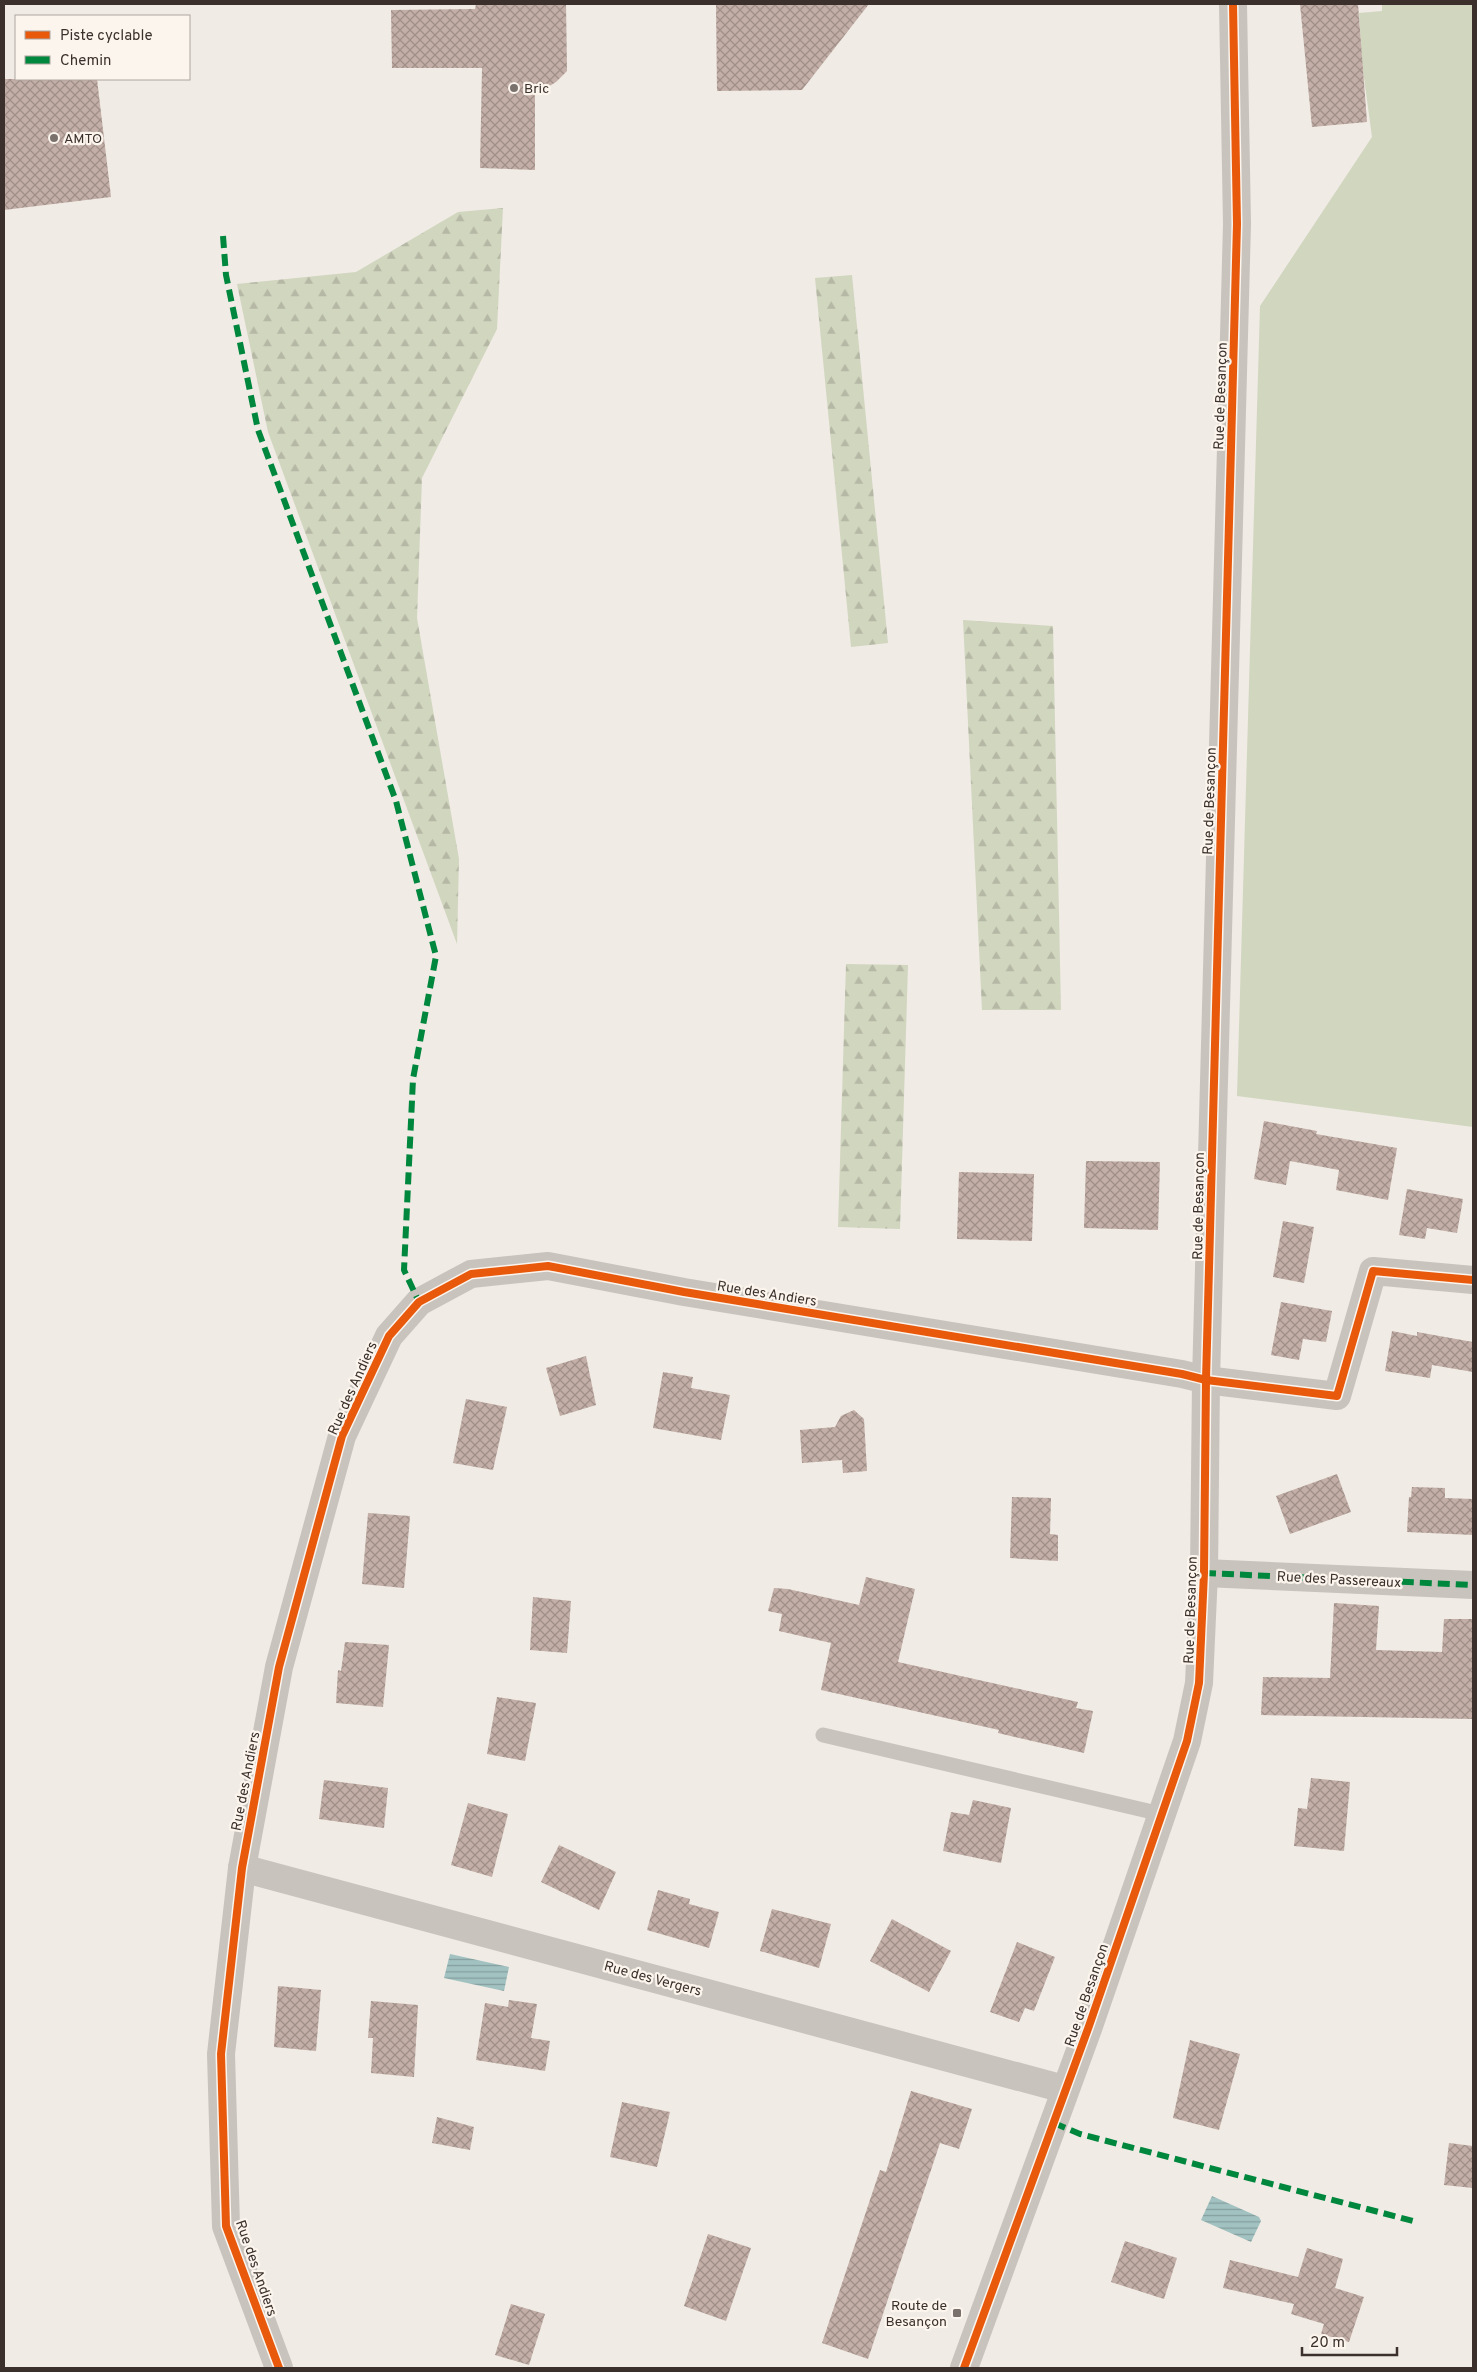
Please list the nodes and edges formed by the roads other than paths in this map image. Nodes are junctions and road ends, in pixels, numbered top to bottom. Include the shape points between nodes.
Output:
1 (1233, 4) edge
2 (1473, 1280) edge
3 (1206, 1380) junction
4 (1204, 1573) junction
5 (1473, 1585) edge
6 (823, 1734) dead end
7 (1161, 1814) junction
8 (242, 1868) junction
9 (1064, 2089) junction
10 (279, 2368) edge
11 (964, 2368) edge

1 - 3 street, Rue de Besançon via 1236,224
2 - 3 street, Rue des Andiers via 1373,1271 1337,1396
3 - 4 street, Rue de Besançon
3 - 8 street, Rue des Andiers via 548,1266 472,1274 419,1302 390,1336 342,1436 279,1668
4 - 5 street, Rue des Passereaux
4 - 7 street, Rue de Besançon via 1199,1682 1187,1741
6 - 7 lane
7 - 9 street, Rue de Besançon via 1089,2026
8 - 9 street, Rue des Vergers
8 - 10 street, Rue des Andiers via 221,2054 226,2226
9 - 11 street, Rue de Besançon

